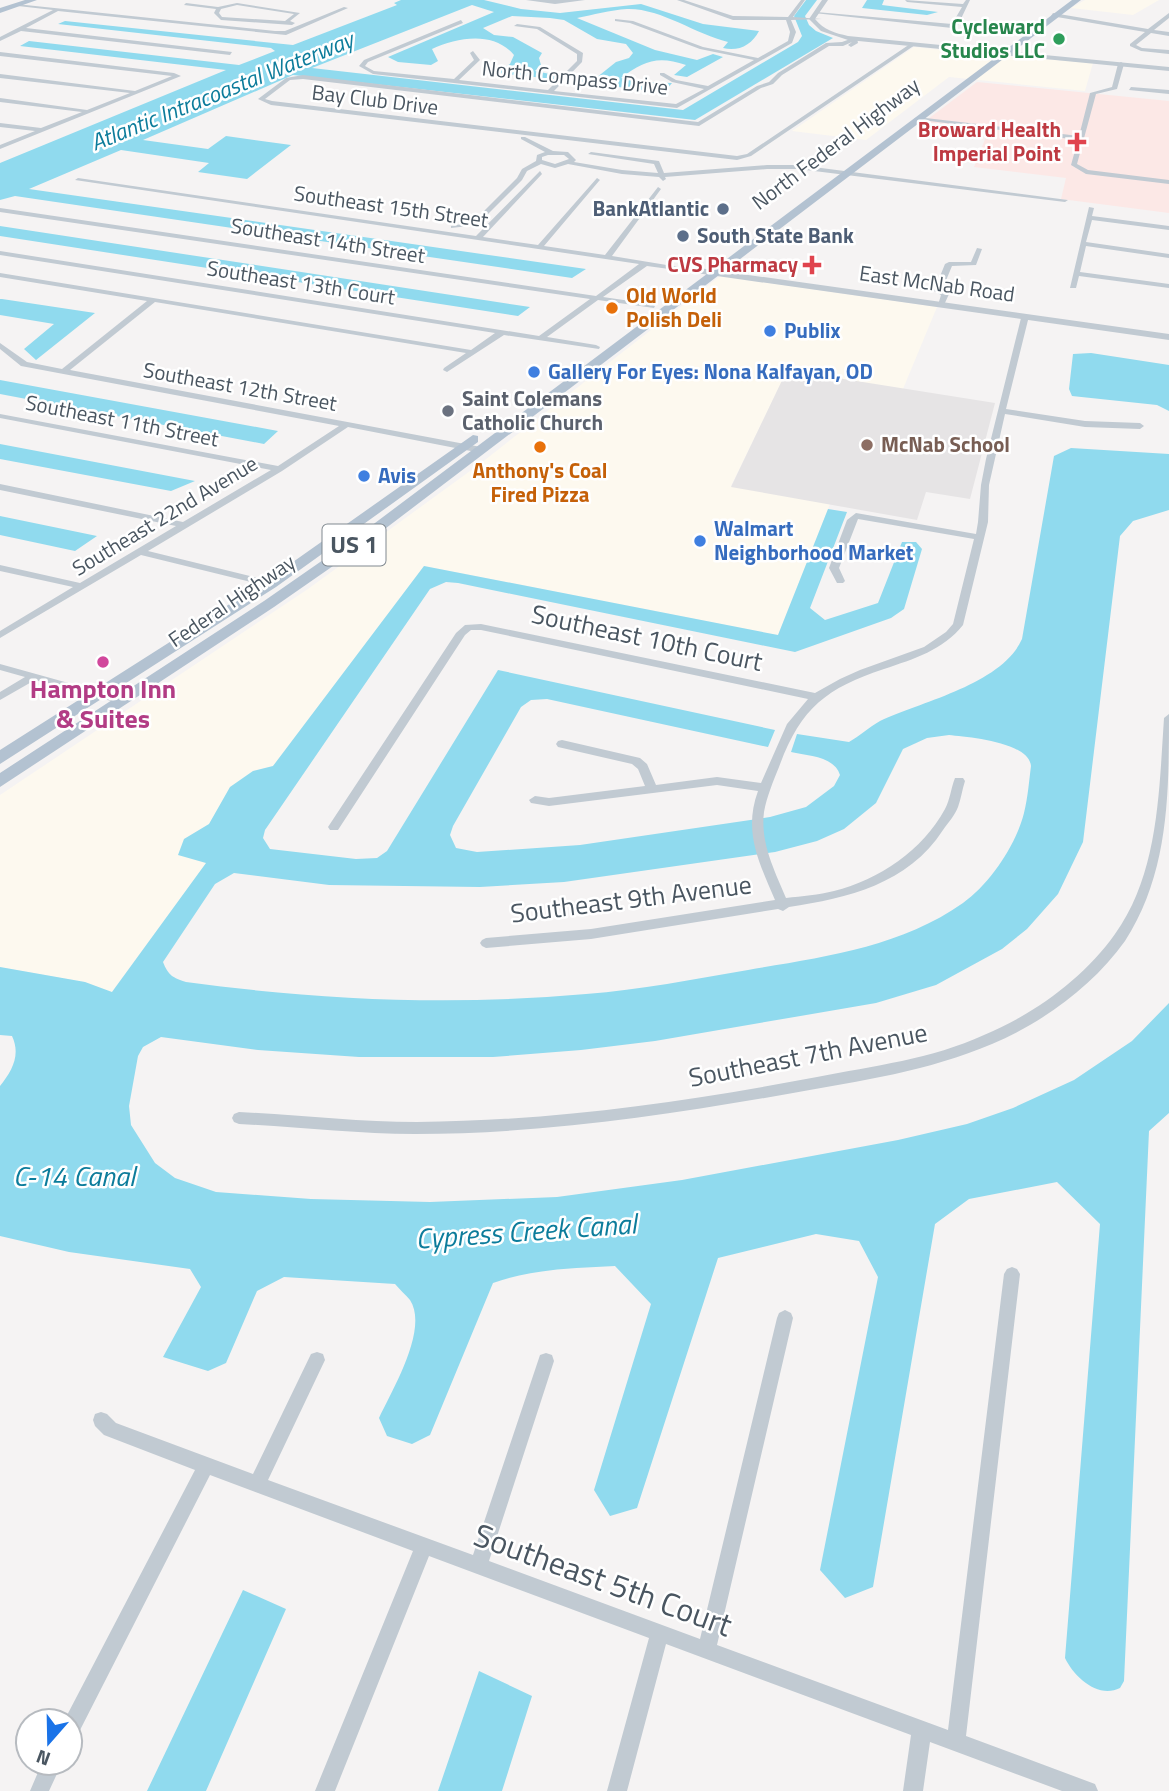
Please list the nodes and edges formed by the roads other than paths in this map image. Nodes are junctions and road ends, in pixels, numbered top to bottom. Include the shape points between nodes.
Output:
1 (33, 0) edge
2 (528, 0) edge
3 (583, 0) edge
4 (679, 0) edge
5 (803, 0) edge
6 (1064, 0) edge
7 (1077, 0) edge
8 (907, 1) edge
9 (827, 2) edge
10 (185, 3) edge
11 (966, 3) edge
12 (177, 4) dead end
13 (18, 5) junction
14 (218, 8) junction
15 (346, 8) dead end
16 (58, 10) junction
17 (0, 11) edge
18 (1053, 13) junction
19 (1169, 15) edge
20 (815, 17) junction
21 (617, 20) dead end
22 (791, 20) junction
23 (287, 21) junction
24 (461, 22) dead end
25 (304, 26) junction
26 (517, 26) dead end
27 (19, 29) junction
28 (1149, 30) junction
29 (286, 33) joint
30 (1169, 33) edge
31 (0, 39) edge
32 (855, 41) junction
33 (912, 45) junction
34 (996, 52) junction
35 (1169, 52) edge
36 (230, 53) dead end
37 (473, 53) dead end
38 (0, 54) edge
39 (760, 60) junction
40 (1121, 64) junction
41 (362, 66) joint
42 (1169, 69) edge
43 (662, 75) dead end
44 (0, 76) edge
45 (455, 80) junction
46 (954, 85) joint
47 (709, 88) junction
48 (1131, 89) dead end
49 (550, 91) junction
50 (133, 92) junction
51 (1169, 92) edge
52 (0, 100) edge
53 (89, 111) junction
54 (914, 117) junction
55 (409, 123) dead end
56 (0, 125) edge
57 (40, 131) junction
58 (1081, 136) junction
59 (0, 147) edge
60 (551, 152) junction
61 (591, 154) dead end
62 (572, 161) junction
63 (540, 162) junction
64 (557, 165) junction
65 (601, 167) junction
66 (586, 168) junction
67 (540, 173) dead end
68 (838, 173) junction
69 (662, 177) junction
70 (78, 180) dead end
71 (597, 180) dead end
72 (1169, 182) edge
73 (657, 189) dead end
74 (213, 193) dead end
75 (1065, 200) dead end
76 (1091, 208) dead end
77 (0, 210) edge
78 (779, 217) junction
79 (1089, 218) junction
80 (1169, 228) edge
81 (479, 237) junction
82 (1083, 244) junction
83 (541, 246) junction
84 (979, 249) dead end
85 (0, 253) edge
86 (608, 256) junction
87 (1169, 256) edge
88 (646, 264) junction
89 (699, 271) junction
90 (716, 272) junction
91 (1076, 274) junction
92 (0, 275) edge
93 (1073, 286) dead end
94 (1169, 286) edge
95 (597, 298) junction
96 (152, 301) junction
97 (941, 303) junction
98 (651, 306) junction
99 (1025, 316) junction
100 (501, 333) junction
101 (611, 337) junction
102 (1169, 337) edge
103 (541, 338) junction
104 (0, 345) edge
105 (596, 347) junction
106 (471, 352) junction
107 (609, 353) junction
108 (595, 363) junction
109 (447, 370) dead end
110 (63, 372) junction
111 (1002, 411) junction
112 (0, 416) edge
113 (347, 424) junction
114 (1140, 426) dead end
115 (464, 446) junction
116 (481, 450) junction
117 (279, 469) junction
118 (0, 487) edge
119 (184, 525) junction
120 (979, 537) junction
121 (139, 552) junction
122 (303, 562) junction
123 (0, 568) edge
124 (840, 581) dead end
125 (299, 583) junction
126 (271, 584) junction
127 (81, 586) junction
128 (269, 604) junction
129 (0, 635) edge
130 (0, 667) edge
131 (34, 676) junction
132 (101, 694) junction
133 (0, 696) edge
134 (816, 697) junction
135 (122, 701) junction
136 (1169, 718) edge
137 (1168, 735) edge
138 (562, 744) dead end
139 (0, 758) edge
140 (0, 780) edge
141 (959, 781) dead end
142 (653, 788) junction
143 (766, 788) junction
144 (535, 800) dead end
145 (334, 827) dead end
146 (783, 906) junction
147 (486, 943) dead end
148 (239, 1118) dead end
149 (1012, 1273) dead end
150 (785, 1318) dead end
151 (317, 1360) dead end
152 (545, 1361) dead end
153 (101, 1420) dead end
154 (206, 1465) junction
155 (257, 1484) junction
156 (424, 1546) junction
157 (478, 1566) junction
158 (660, 1633) junction
159 (707, 1650) junction
160 (81, 1707) edge
161 (922, 1729) junction
162 (956, 1742) junction
163 (325, 1791) edge
164 (617, 1791) edge
165 (913, 1791) edge
166 (1088, 1791) edge

1 - 13 main road
2 - 3 street
4 - 22 street via 733,18
5 - 22 street
6 - 18 main road, North Federal Highway / US 1
7 - 18 main road, North Federal Highway / US 1
8 - 11 street
9 - 20 street
10 - 12 street
10 - 14 street
11 - 20 street via 955,25
13 - 16 street
13 - 17 main road
14 - 23 street via 221,18
14 - 23 street via 237,5 298,13
15 - 25 street
16 - 27 street
16 - 29 street
18 - 28 street
18 - 34 main road, North Federal Highway / US 1
19 - 28 street
20 - 22 street
20 - 32 street
21 - 39 street via 702,48
22 - 39 street, North Compass Drive via 790,42
23 - 25 street
24 - 41 street
25 - 29 street
26 - 49 street via 538,28 580,53 580,61
27 - 31 street
27 - 36 street
28 - 30 street
28 - 35 street via 1133,44
32 - 33 street
32 - 33 street, Bay Club Drive via 828,44 772,83 699,124 303,78 288,79 261,99 737,158 749,155
32 - 34 street
33 - 34 street
34 - 40 street
34 - 46 main road, North Federal Highway / US 1
37 - 45 street via 477,60
38 - 50 street via 178,76
39 - 47 street, North Compass Drive
40 - 42 street
40 - 58 street via 1115,88 1093,93
41 - 45 street, North Compass Drive via 373,72
43 - 47 street
44 - 50 street
45 - 49 street, North Compass Drive
46 - 54 main road, North Federal Highway / US 1
47 - 49 street, North Compass Drive via 677,106
48 - 51 street
50 - 53 street
52 - 53 street
53 - 57 street
54 - 58 street
54 - 68 main road, North Federal Highway / US 1
55 - 60 street via 517,136
56 - 57 street
57 - 59 street
58 - 72 street via 1076,167
60 - 62 street via 566,153
60 - 63 street via 539,156
61 - 69 street via 657,162
62 - 64 street
62 - 65 street
62 - 66 street
63 - 64 street
63 - 74 street via 524,170 475,224 465,227
64 - 66 street
65 - 66 street
65 - 69 street
66 - 69 street
67 - 81 street
68 - 69 street via 768,169
68 - 75 street
68 - 78 main road, North Federal Highway / US 1
70 - 81 street, Southeast 15th Street
71 - 83 street
73 - 86 street
76 - 79 street
77 - 95 street, Southeast 14th Street
78 - 89 main road, North Federal Highway / US 1
78 - 90 main road, North Federal Highway / US 1
79 - 80 street
79 - 82 street
81 - 83 street, Southeast 15th Street
82 - 87 street
82 - 91 street
83 - 86 street, Southeast 15th Street
84 - 97 street via 974,264 949,264 938,291 945,294
85 - 100 street, Southeast 13th Court
86 - 88 street, Southeast 15th Street
88 - 89 street, Southeast 15th Street
88 - 95 street
89 - 90 street, East McNab Road
89 - 98 main road, Federal Highway / US 1
90 - 97 street, East McNab Road
90 - 107 main road, Federal Highway / US 1
91 - 93 street
91 - 94 street
92 - 96 street
95 - 98 street, Southeast 14th Street
95 - 103 street
96 - 106 street
96 - 110 street
97 - 99 street, East McNab Road
98 - 101 main road, Federal Highway / US 1
99 - 102 street, East McNab Road
99 - 111 street, Southeast 9th Avenue
100 - 103 street, Southeast 13th Court
100 - 106 street
101 - 105 main road, Federal Highway / US 1
101 - 107 main road
103 - 105 street, Southeast 13th Court
104 - 110 street, Southeast 12th Street via 24,364
105 - 108 main road
105 - 115 main road, Federal Highway / US 1
106 - 109 street
107 - 108 main road, Federal Highway / US 1
108 - 116 main road, Federal Highway / US 1
110 - 113 street, Southeast 12th Street
111 - 114 street via 1085,424
111 - 120 street, Southeast 9th Avenue
112 - 117 street, Southeast 11th Street
113 - 115 street, Southeast 12th Street
113 - 117 street, Southeast 22nd Avenue
115 - 116 street, Southeast 12th Street
115 - 122 main road, Federal Highway / US 1
116 - 125 main road, Federal Highway / US 1
117 - 119 street, Southeast 22nd Avenue
118 - 119 street
119 - 121 street, Southeast 22nd Avenue
120 - 124 street via 856,516 834,568
120 - 134 street, Southeast 9th Avenue via 963,612 951,634
121 - 126 street
121 - 127 street, Southeast 22nd Avenue
122 - 125 main road
122 - 126 main road, Federal Highway / US 1
123 - 127 street
125 - 128 main road, Federal Highway / US 1
126 - 128 main road via 274,593
126 - 132 main road, Federal Highway / US 1
127 - 129 street, Southeast 22nd Avenue
128 - 135 main road, Federal Highway / US 1
130 - 131 street
131 - 132 street
131 - 133 street
132 - 135 street
132 - 139 main road, Federal Highway / US 1
134 - 143 street, Southeast 9th Avenue via 790,726
134 - 145 street, Southeast 10th Court via 469,627
135 - 140 main road, Federal Highway / US 1
136 - 137 street, Southeast 7th Avenue
137 - 148 street, Southeast 7th Avenue via 1156,860 1121,936 1096,965 1050,1004 991,1038 948,1055 870,1072 722,1100 550,1124 413,1128
138 - 142 street via 636,761
141 - 146 street, Southeast 9th Avenue via 952,808 932,838 911,858 868,884
142 - 143 street via 717,781
142 - 144 street
143 - 146 street, Southeast 9th Avenue via 757,817 764,856
146 - 147 street, Southeast 9th Avenue via 591,934
149 - 162 street
150 - 159 street
151 - 155 street
152 - 157 street
153 - 154 street, Southeast 5th Court via 110,1429
154 - 155 street, Southeast 5th Court
154 - 160 street
155 - 156 street, Southeast 5th Court
156 - 157 street, Southeast 5th Court
156 - 163 street
157 - 158 street, Southeast 5th Court
158 - 159 street, Southeast 5th Court
158 - 164 street
159 - 161 street, Southeast 5th Court
161 - 162 street, Southeast 5th Court
161 - 165 street
162 - 166 street, Southeast 5th Court

